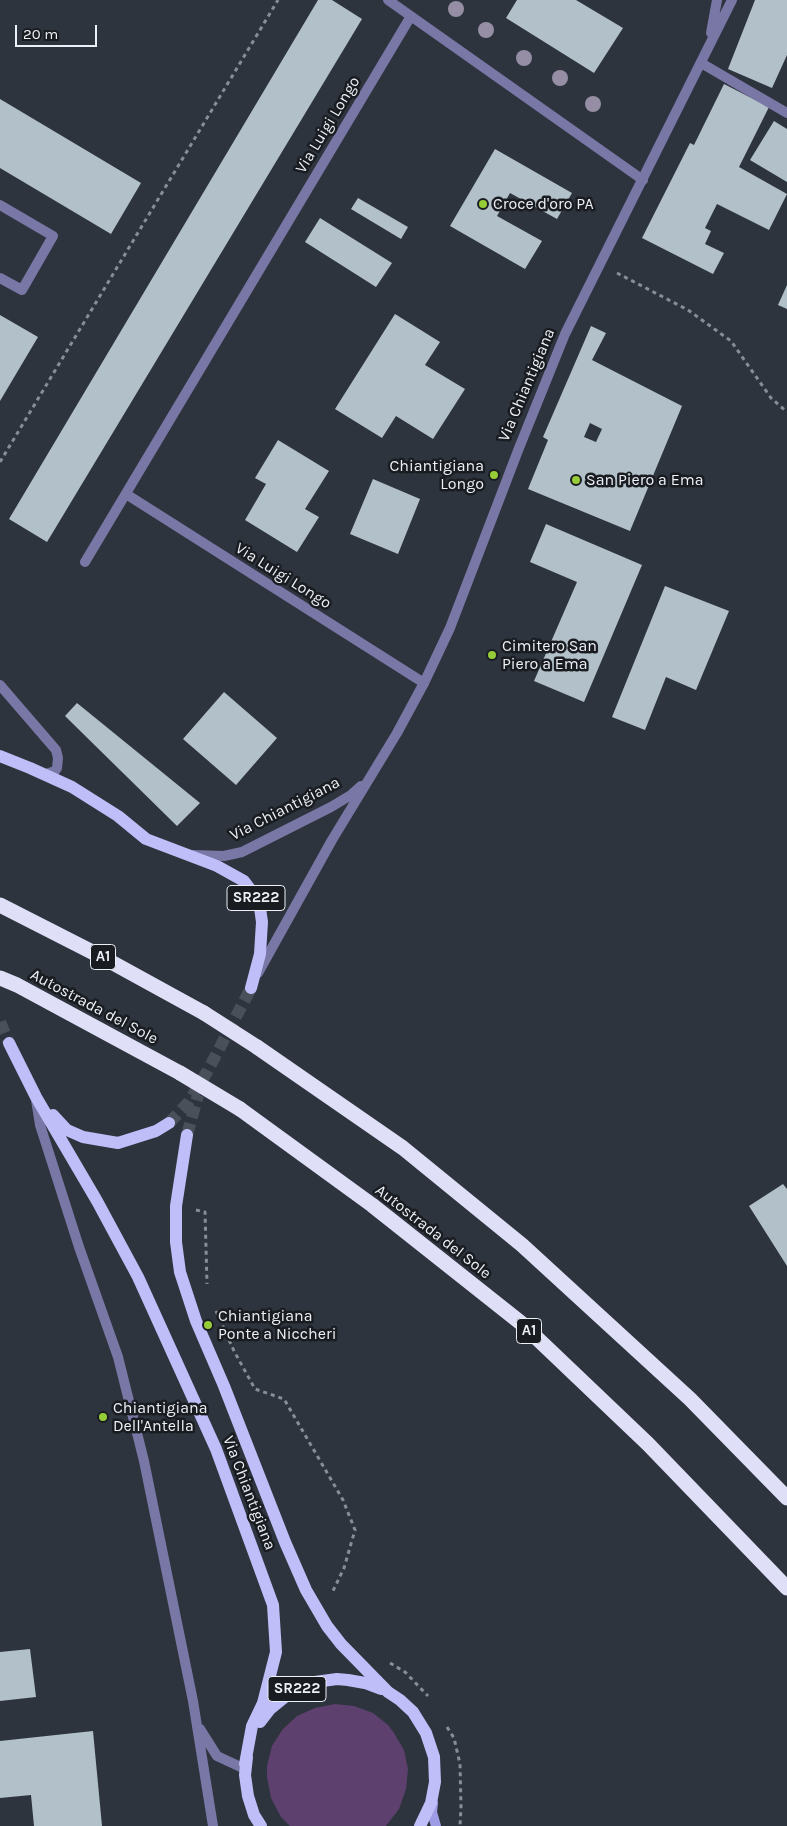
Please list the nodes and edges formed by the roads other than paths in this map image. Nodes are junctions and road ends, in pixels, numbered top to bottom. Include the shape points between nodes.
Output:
1 (388, 0) edge
2 (717, 0) edge
3 (732, 0) edge
4 (411, 16) junction
5 (707, 51) junction
6 (701, 64) junction
7 (787, 112) edge
8 (643, 180) junction
9 (0, 205) edge
10 (0, 278) edge
11 (126, 494) junction
12 (85, 562) dead end
13 (424, 683) junction
14 (0, 685) edge
15 (0, 756) edge
16 (0, 764) edge
17 (30, 768) junction
18 (46, 774) junction
19 (369, 778) junction
20 (180, 853) junction
21 (0, 905) edge
22 (0, 978) edge
23 (251, 988) joint
24 (9, 1043) tunnel mouth
25 (36, 1097) junction
26 (169, 1123) tunnel mouth
27 (187, 1135) tunnel mouth
28 (787, 1498) edge
29 (787, 1588) edge
30 (388, 1692) junction
31 (198, 1726) junction
32 (245, 1766) junction
33 (435, 1782) junction
34 (213, 1826) edge
35 (261, 1826) edge
36 (420, 1826) edge
37 (436, 1826) edge

1 - 4 street
2 - 5 street, Via Chiantigiana
3 - 5 street, Via Chiantigiana
4 - 8 street
4 - 11 street, Via Luigi Longo
5 - 6 street, Via Chiantigiana
6 - 7 street
6 - 8 street, Via Chiantigiana
8 - 13 street, Via Chiantigiana via 565,334 450,628
9 - 10 street via 53,236 22,290
11 - 12 street, Via Luigi Longo
11 - 13 street, Via Luigi Longo
13 - 19 street, Via Chiantigiana
14 - 18 street via 56,750 57,768
15 - 17 main road, Via Chiantigiana / SR222
16 - 17 main road, Via Chiantigiana / SR222
17 - 18 main road, Via Chiantigiana / SR222
18 - 20 main road, Via Chiantigiana / SR222 via 96,801 146,839
19 - 20 street, Via Chiantigiana via 331,808 242,852 224,856
19 - 23 street, Via Chiantigiana
20 - 23 main road, Via Chiantigiana / SR222 via 232,873 253,893 260,908 262,937
21 - 28 highway, A1, bridge via 204,1012 403,1148 522,1245 690,1399
22 - 29 highway, Autostrada del Sole / A1, bridge via 180,1073 240,1109 372,1206 521,1323 648,1444
24 - 25 main road, Via Chiantigiana / SR222
25 - 26 main road, Via Chiantigiana / SR222 via 67,1130 99,1141 118,1143 138,1138
25 - 31 street via 43,1134 118,1357 144,1461
25 - 32 main road, Via Chiantigiana / SR222 via 138,1277 216,1449 273,1605 276,1652 263,1703 252,1726
27 - 30 main road, Via Chiantigiana / SR222 via 176,1206 176,1242 180,1272 196,1321 306,1590 341,1644
30 - 32 main road, Via Chiantigiana / SR222 via 366,1683 337,1679 315,1682 293,1691 270,1709 260,1723
30 - 33 main road, Via Chiantigiana / SR222 via 413,1712 426,1733 434,1757
31 - 32 street via 217,1756
31 - 34 street
32 - 35 main road, Via Chiantigiana / SR222 via 248,1798
33 - 36 main road, Via Chiantigiana / SR222 via 431,1803
33 - 37 main road via 432,1812

